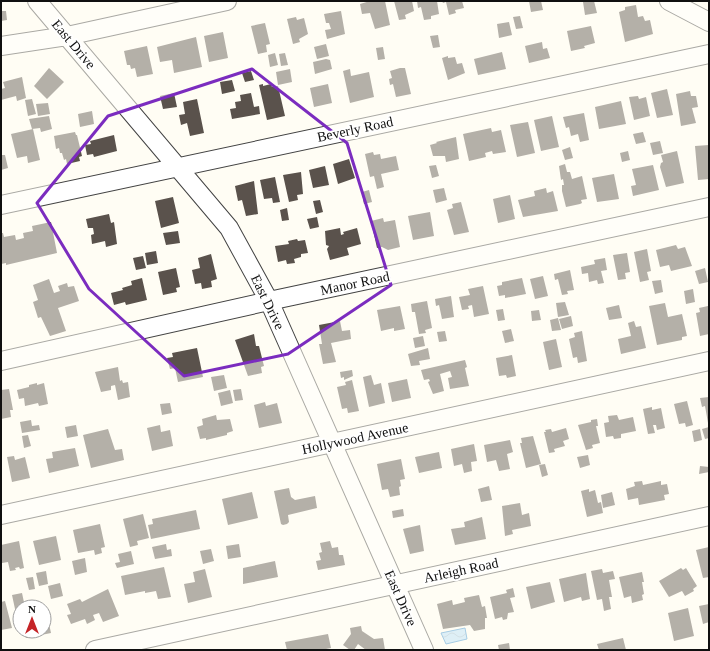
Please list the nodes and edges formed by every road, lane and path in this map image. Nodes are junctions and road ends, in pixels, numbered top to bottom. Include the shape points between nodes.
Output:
1 (38, 1) edge
2 (227, 1) edge
3 (669, 1) edge
4 (709, 22) edge
5 (67, 36) junction
6 (1, 46) edge
7 (709, 54) edge
8 (179, 167) junction
9 (1, 204) edge
10 (709, 207) edge
11 (268, 301) junction
12 (1, 361) edge
13 (709, 361) edge
14 (332, 444) junction
15 (1, 515) edge
16 (709, 516) edge
17 (395, 585) junction
18 (95, 650) edge
19 (424, 650) edge

1 - 5 street, East Drive
2 - 5 street
3 - 4 street
5 - 6 street
5 - 8 street, East Drive
7 - 8 street, Beverly Road
8 - 9 street, Beverly Road
8 - 11 street, East Drive via 229,228
10 - 11 street, Manor Road
11 - 12 street, Manor Road
11 - 14 street, East Drive
13 - 14 street, Hollywood Avenue
14 - 15 street, Hollywood Avenue
14 - 17 street, East Drive
16 - 17 street, Arleigh Road
17 - 18 street, Arleigh Road
17 - 19 street, East Drive

